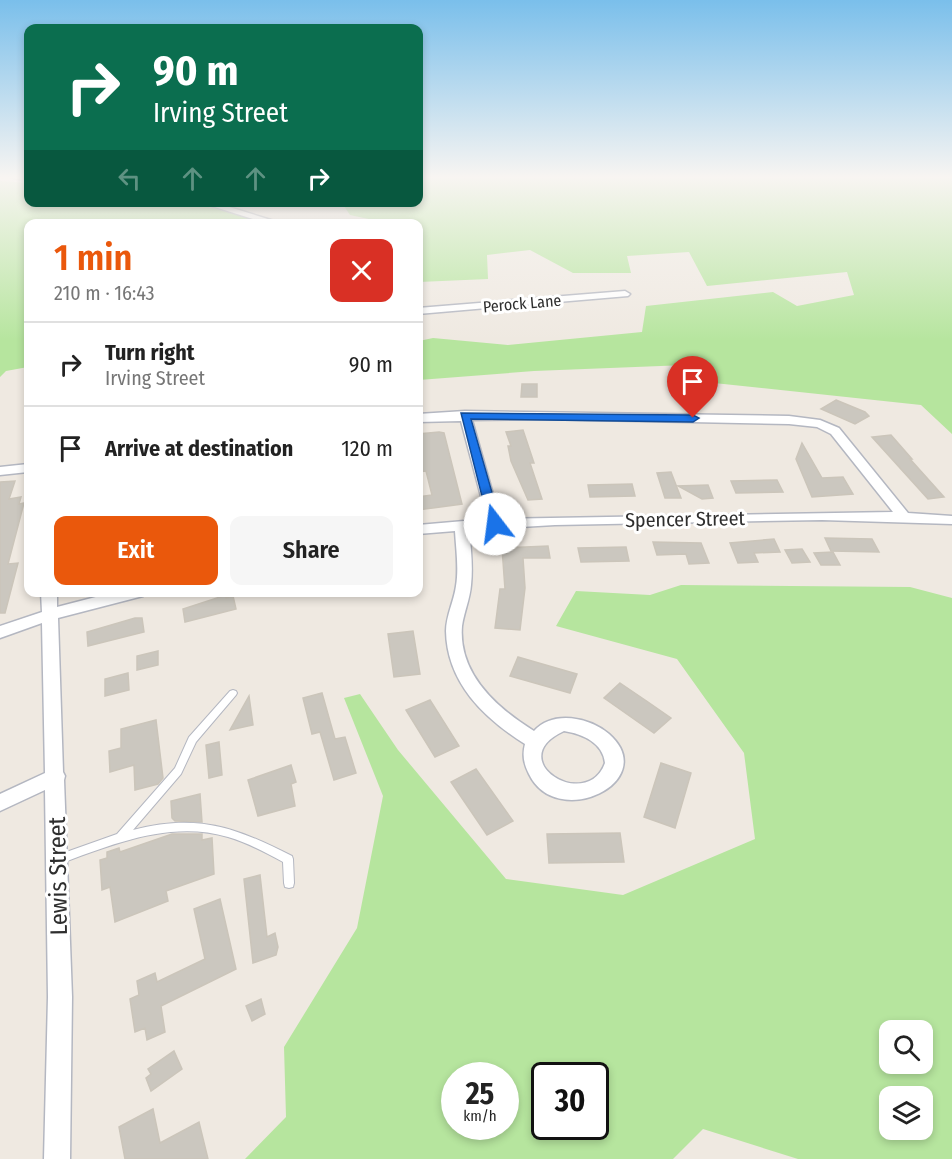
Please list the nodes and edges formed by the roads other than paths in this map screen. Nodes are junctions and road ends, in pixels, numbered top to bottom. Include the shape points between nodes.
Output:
1 (625, 294) dead end
2 (423, 311) edge
3 (465, 415) junction
4 (423, 418) edge
5 (24, 468) edge
6 (0, 471) edge
7 (904, 517) junction
8 (952, 520) edge
9 (495, 524) junction
10 (462, 526) junction
11 (423, 530) edge
12 (49, 597) edge
13 (119, 597) edge
14 (49, 615) junction
15 (0, 632) edge
16 (233, 693) dead end
17 (535, 741) junction
18 (56, 776) junction
19 (0, 803) edge
20 (121, 836) junction
21 (57, 860) junction
22 (289, 883) dead end
23 (57, 1159) edge

1 - 2 street, Perock Lane
3 - 4 street
3 - 7 street via 789,420 820,424 835,431
3 - 9 street
5 - 6 street
7 - 8 street, Spencer Street
7 - 9 street, Spencer Street
9 - 10 street, Spencer Street
10 - 11 street, Spencer Street
10 - 17 street via 464,583 453,632 465,677 498,718
12 - 14 street, Lewis Street
13 - 14 street
14 - 15 street
14 - 18 street, Lewis Street
16 - 20 lane via 192,740 178,771
17 - 17 street via 531,762 536,773 556,789 590,790 606,781 612,771 611,750 597,732 586,727 551,727
18 - 19 street
18 - 21 street, Lewis Street
20 - 21 lane
20 - 22 lane via 181,825 203,826 266,847 288,859
21 - 23 street, Lewis Street

